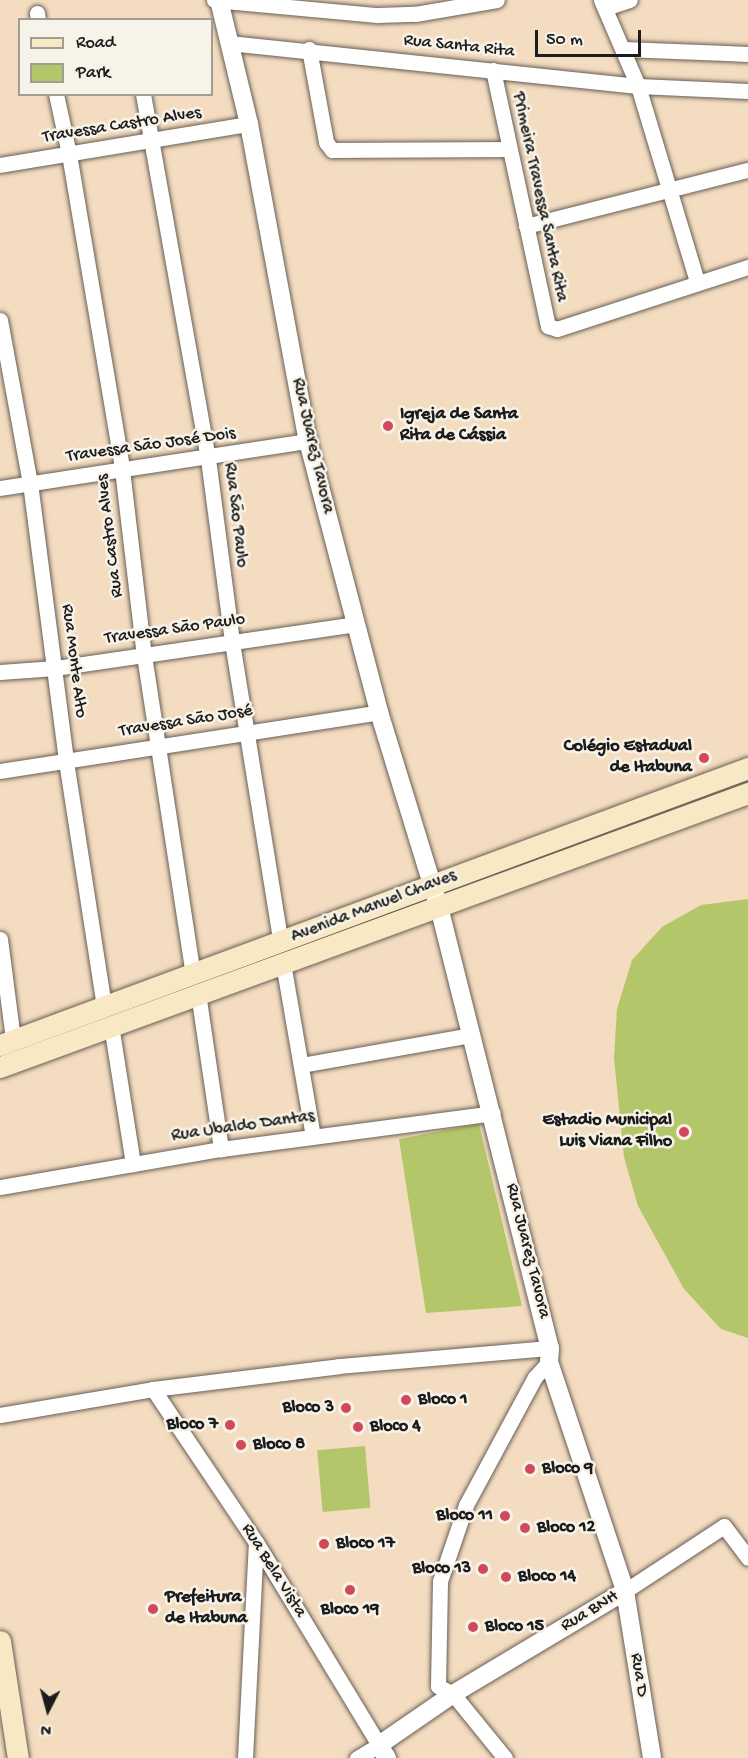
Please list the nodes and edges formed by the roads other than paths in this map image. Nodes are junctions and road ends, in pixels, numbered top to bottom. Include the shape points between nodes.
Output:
1 (497, 0) edge
2 (630, 0) edge
3 (218, 2) edge
4 (603, 4) edge
5 (300, 5) edge
6 (228, 39) junction
7 (309, 49) junction
8 (625, 52) junction
9 (748, 54) edge
10 (493, 70) junction
11 (635, 79) junction
12 (748, 91) edge
13 (56, 96) edge
14 (143, 96) edge
15 (249, 124) junction
16 (153, 141) junction
17 (508, 149) junction
18 (69, 154) junction
19 (0, 165) edge
20 (748, 170) edge
21 (670, 190) junction
22 (526, 226) junction
23 (748, 267) edge
24 (697, 281) junction
25 (0, 320) edge
26 (308, 441) junction
27 (208, 459) junction
28 (123, 469) junction
29 (30, 483) junction
30 (0, 488) edge
31 (356, 624) junction
32 (232, 642) junction
33 (144, 655) junction
34 (56, 668) junction
35 (0, 672) edge
36 (379, 712) junction
37 (247, 732) junction
38 (158, 746) junction
39 (66, 762) junction
40 (748, 768) edge
41 (0, 771) edge
42 (748, 793) edge
43 (431, 885) junction
44 (439, 907) junction
45 (0, 939) edge
46 (282, 953) junction
47 (196, 984) junction
48 (108, 1016) junction
49 (471, 1035) junction
50 (7, 1042) edge
51 (301, 1065) junction
52 (0, 1067) edge
53 (493, 1113) junction
54 (313, 1136) junction
55 (221, 1149) junction
56 (133, 1164) junction
57 (0, 1187) edge
58 (549, 1355) junction
59 (153, 1389) junction
60 (0, 1414) edge
61 (256, 1542) junction
62 (748, 1558) edge
63 (625, 1591) junction
64 (0, 1641) edge
65 (453, 1694) junction
66 (383, 1751) edge
67 (18, 1758) edge
68 (245, 1758) edge
69 (357, 1758) edge
70 (506, 1758) edge
71 (652, 1758) edge

1 - 5 street via 415,14
2 - 4 street
3 - 5 street
3 - 6 street, Rua Juarez Tavora
4 - 8 street
6 - 7 street, Rua Santa Rita
6 - 15 street, Rua Juarez Tavora
7 - 10 street, Rua Santa Rita
7 - 17 street via 326,142 332,150
8 - 9 street
8 - 11 street
10 - 11 street, Rua Santa Rita
10 - 17 street, Primeira Travessa Santa Rita
11 - 12 street, Rua Santa Rita
11 - 21 street
13 - 18 street, Rua Castro Alves
14 - 16 street, Rua São Paulo
15 - 16 street, Travessa Castro Alves
15 - 26 street, Rua Juarez Tavora
16 - 18 street, Travessa Castro Alves
16 - 27 street, Rua São Paulo
17 - 22 street, Primeira Travessa Santa Rita
18 - 19 street, Travessa Castro Alves
18 - 28 street, Rua Castro Alves
20 - 21 street
21 - 22 street
21 - 24 street
22 - 24 street, Primeira Travessa Santa Rita via 545,323 552,328
23 - 24 street
25 - 29 street, Rua Monte Alto
26 - 27 street, Travessa São José Dois
26 - 31 street, Rua Juarez Tavora
27 - 28 street, Travessa São José Dois
27 - 32 street, Rua São Paulo
28 - 29 street, Travessa São José Dois
28 - 33 street, Rua Castro Alves
29 - 30 street, Travessa São José Dois
29 - 34 street, Rua Monte Alto
31 - 32 street, Travessa São Paulo
31 - 36 street, Rua Juarez Tavora
32 - 33 street, Travessa São Paulo
32 - 37 street, Rua São Paulo
33 - 34 street, Travessa São Paulo
33 - 38 street, Rua Castro Alves
34 - 35 street, Travessa São Paulo
34 - 39 street, Rua Monte Alto
36 - 37 street, Travessa São José
36 - 43 street, Rua Juarez Tavora
37 - 38 street, Travessa São José
37 - 46 street, Rua São Paulo
38 - 39 street, Travessa São José
38 - 47 street, Rua Castro Alves
39 - 41 street, Travessa São José
39 - 48 street, Rua Monte Alto
40 - 43 main road, Avenida Manuel Chaves
42 - 44 main road, Avenida Manuel Chaves
43 - 44 street, Rua Juarez Tavora
43 - 46 main road, Avenida Manuel Chaves
44 - 46 main road, Avenida Manuel Chaves
44 - 49 street, Rua Juarez Tavora
45 - 50 street
46 - 47 main road, Avenida Manuel Chaves
46 - 51 street, Rua São Paulo
47 - 48 main road, Avenida Manuel Chaves
47 - 55 street, Rua Castro Alves
48 - 50 main road, Avenida Manuel Chaves
48 - 52 main road, Avenida Manuel Chaves
48 - 56 street, Rua Monte Alto
49 - 51 street
49 - 53 street, Rua Juarez Tavora
51 - 54 street, Rua São Paulo
53 - 54 street, Rua Ubaldo Dantas
53 - 58 street, Rua Juarez Tavora
54 - 55 street, Rua Ubaldo Dantas
55 - 56 street, Rua Ubaldo Dantas
56 - 57 street, Rua Ubaldo Dantas
58 - 59 street via 339,1366
58 - 63 street, Rua Juarez Tavora
58 - 65 street via 466,1505 446,1557 437,1607 438,1686
59 - 60 street
59 - 61 street, Rua Bela Vista
61 - 66 street, Rua Bela Vista
61 - 68 street
62 - 63 street, Rua BNH via 724,1526
63 - 65 street, Rua BNH
63 - 71 street, Rua D
64 - 67 main road
65 - 66 street, Rua BNH
65 - 70 street
66 - 69 street

